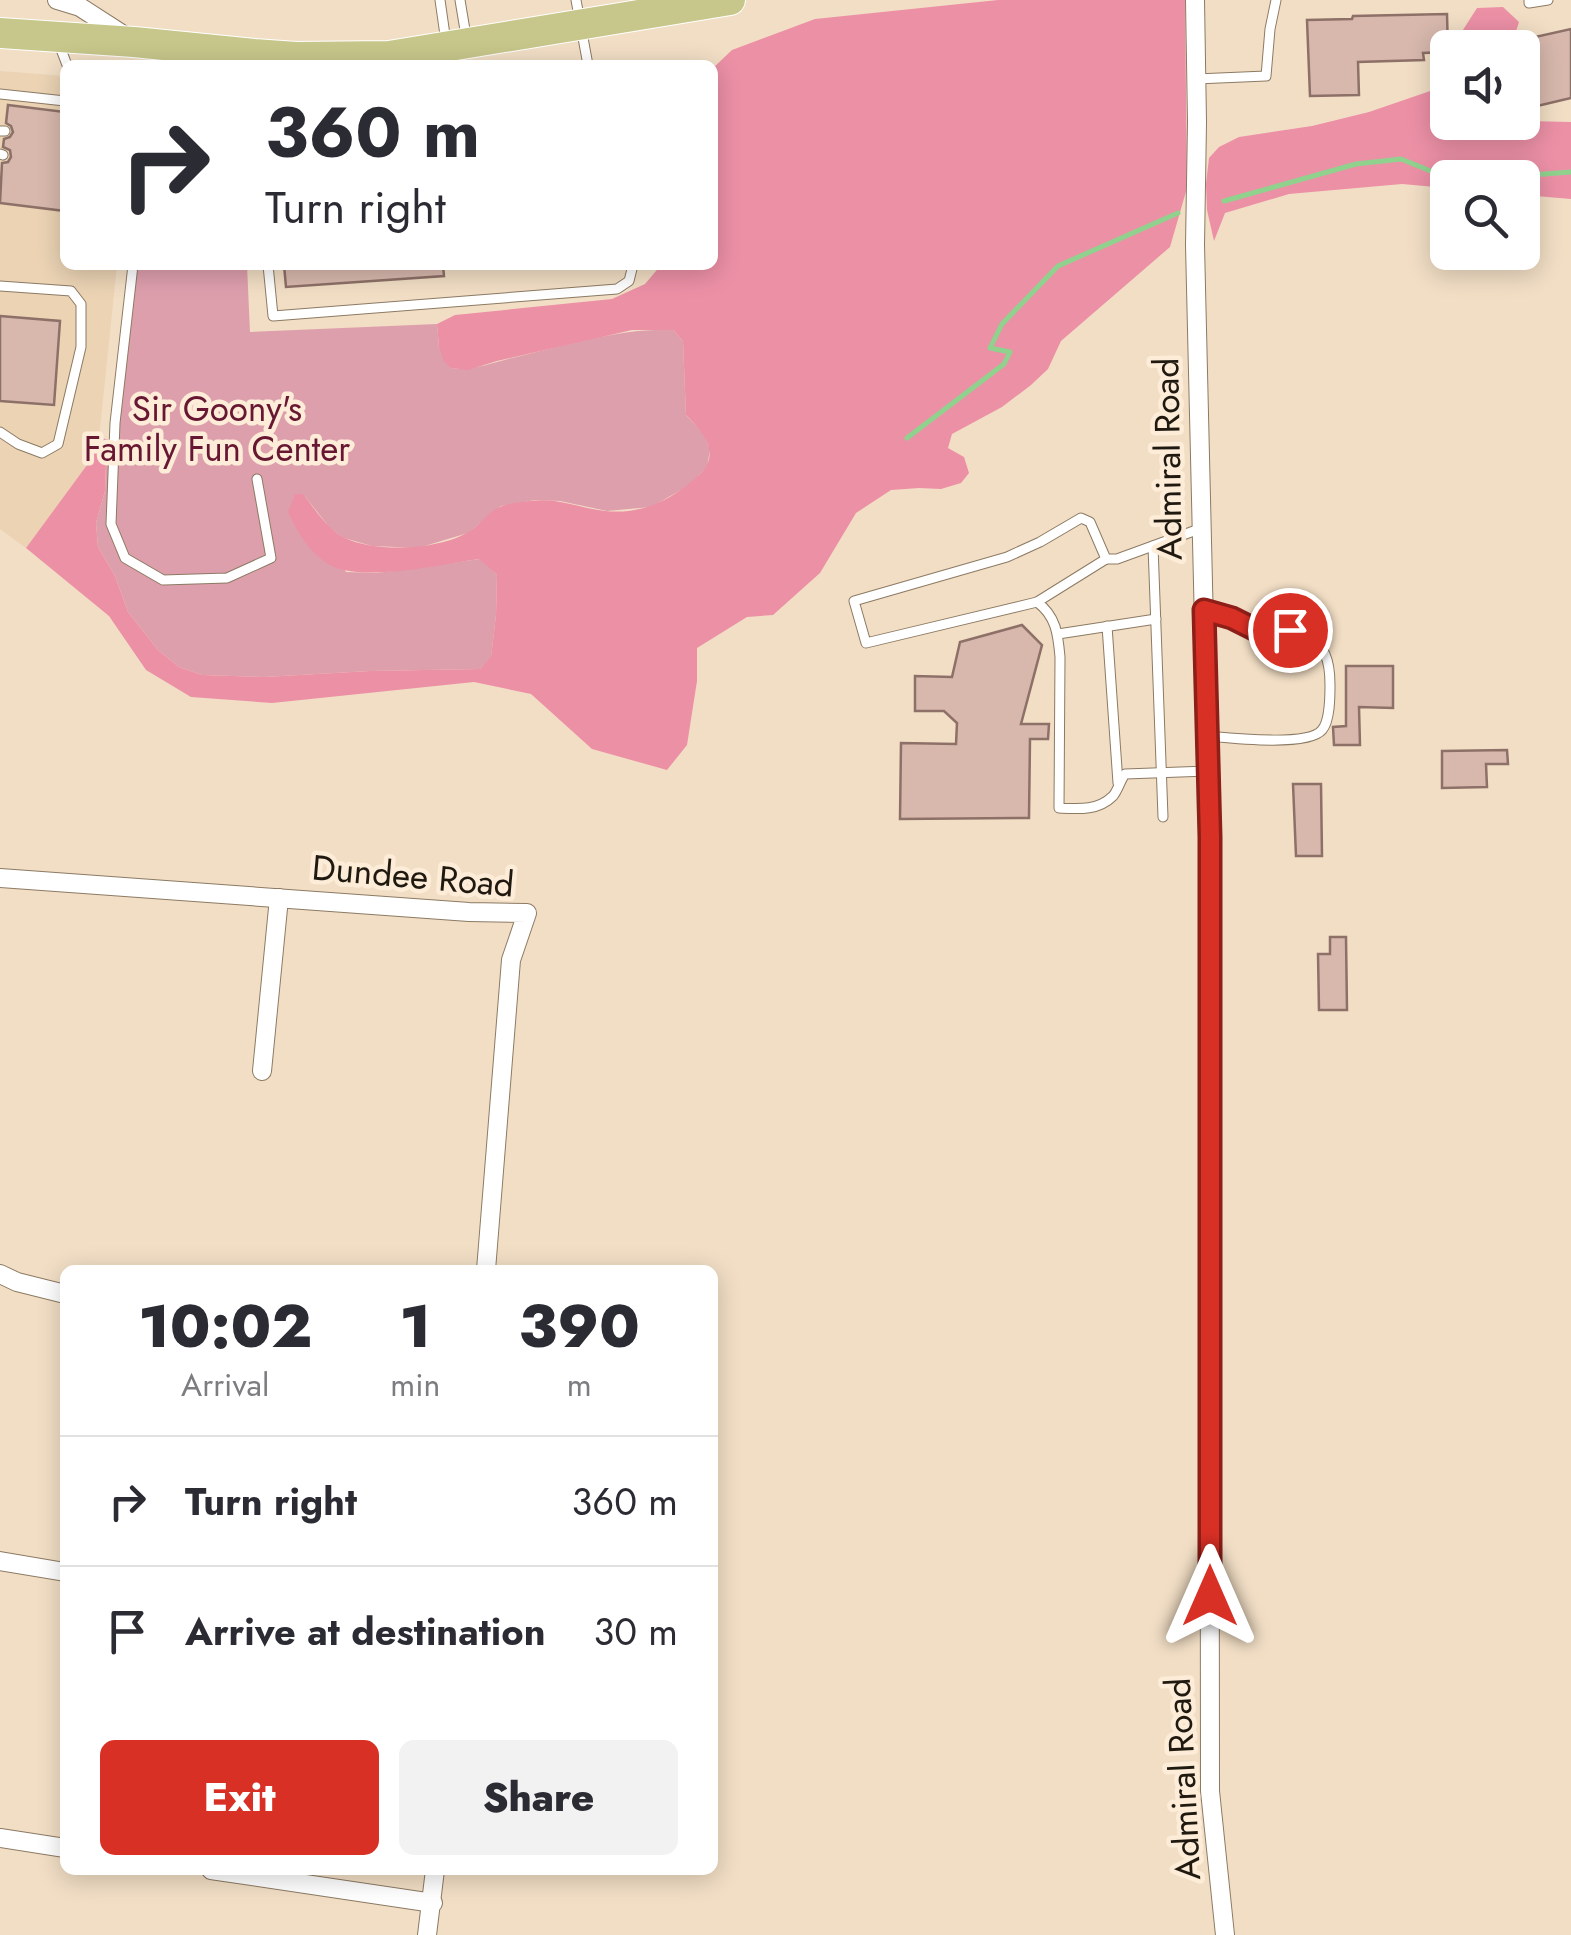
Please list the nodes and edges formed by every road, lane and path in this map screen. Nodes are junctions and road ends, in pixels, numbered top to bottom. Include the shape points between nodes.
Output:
1 (57, 0) edge
2 (440, 0) edge
3 (460, 0) edge
4 (1195, 0) edge
5 (1276, 0) edge
6 (1529, 0) edge
7 (1548, 0) edge
8 (724, 1) edge
9 (579, 13) edge
10 (0, 32) edge
11 (457, 46) junction
12 (140, 49) edge
13 (62, 51) edge
14 (254, 60) edge
15 (587, 60) edge
16 (1196, 79) junction
17 (0, 94) edge
18 (60, 100) edge
19 (132, 270) edge
20 (269, 270) edge
21 (632, 270) edge
22 (0, 286) edge
23 (0, 432) edge
24 (258, 479) dead end
25 (1202, 528) junction
26 (1153, 546) junction
27 (1106, 559) junction
28 (1037, 602) junction
29 (1204, 610) junction
30 (1156, 619) junction
31 (1108, 626) junction
32 (1058, 634) junction
33 (1207, 736) junction
34 (1208, 771) junction
35 (1161, 773) junction
36 (1118, 787) junction
37 (1164, 817) dead end
38 (0, 878) edge
39 (278, 898) junction
40 (262, 1071) dead end
41 (486, 1265) edge
42 (0, 1274) edge
43 (60, 1293) edge
44 (0, 1561) edge
45 (60, 1571) edge
46 (0, 1838) edge
47 (60, 1847) edge
48 (245, 1875) edge
49 (435, 1875) edge
50 (433, 1903) junction
51 (427, 1935) edge
52 (1225, 1935) edge

1 - 12 street via 80,7
2 - 11 lane
3 - 11 lane
4 - 16 street, Admiral Road
5 - 16 lane via 1266,76
6 - 7 lane
8 - 9 main road
9 - 11 main road
9 - 15 lane
10 - 13 main road
11 - 14 main road via 389,56
12 - 13 main road
12 - 14 main road
16 - 25 street, Admiral Road
17 - 18 lane
19 - 24 lane via 111,524 125,558 163,580 227,578 270,558
20 - 21 lane via 274,316 616,289
22 - 23 lane via 70,292 80,304 80,348 58,444 42,453
25 - 26 lane
25 - 29 street, Admiral Road
26 - 27 lane
26 - 30 lane
27 - 28 lane
27 - 28 lane via 1082,518 1008,557 854,600 866,643
28 - 32 lane via 1049,611
29 - 33 street, Admiral Road
29 - 33 lane via 1254,629 1305,632 1326,654 1330,686 1327,718 1317,734 1268,740
30 - 31 lane
30 - 35 lane
31 - 32 lane
31 - 36 lane
32 - 36 lane via 1059,808 1089,809
33 - 34 street, Admiral Road
34 - 35 lane
34 - 52 street, Admiral Road via 1210,1791
35 - 36 lane via 1125,774
35 - 37 lane
38 - 39 street, Dundee Road
39 - 40 street
39 - 41 street, Dundee Road via 527,913 511,960
42 - 43 street
44 - 45 street
46 - 47 street
48 - 50 street
49 - 50 street
50 - 51 street

